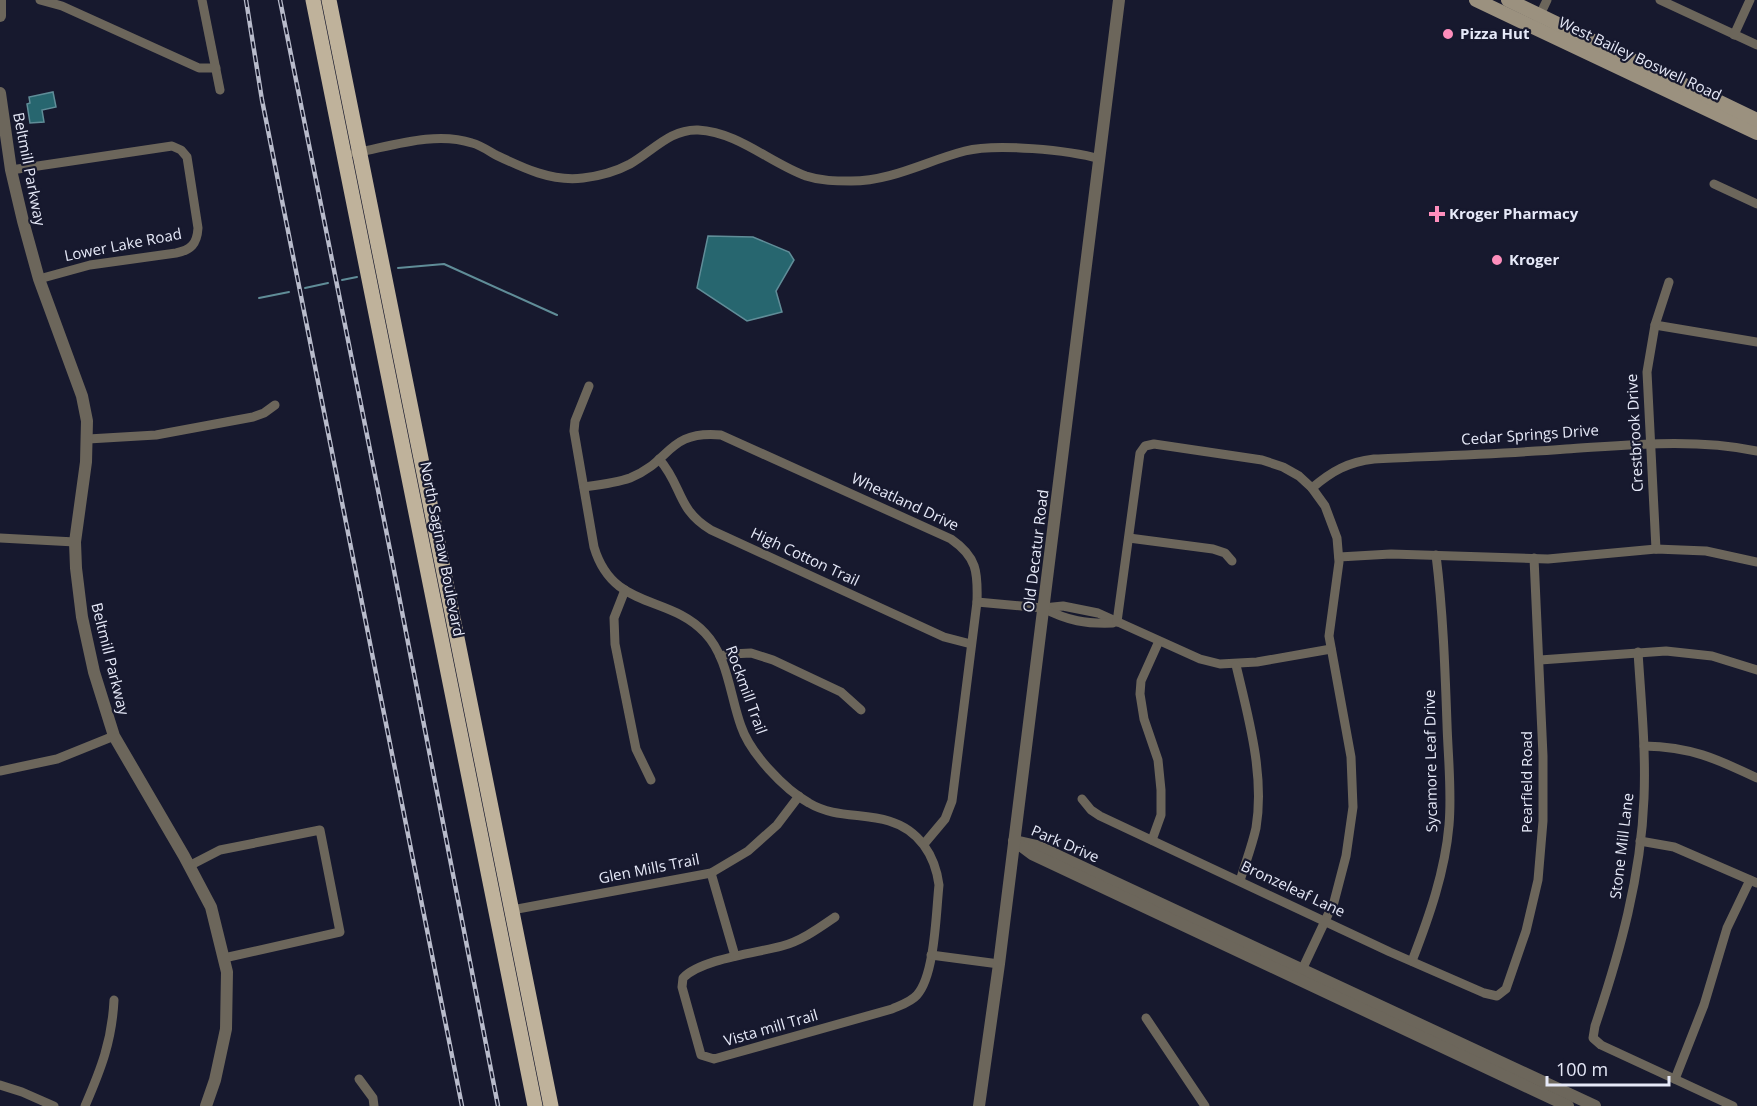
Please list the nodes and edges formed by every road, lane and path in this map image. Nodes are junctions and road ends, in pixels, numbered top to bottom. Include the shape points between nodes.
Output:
1 (1, 0) edge
2 (40, 0) edge
3 (202, 0) edge
4 (313, 0) edge
5 (329, 0) edge
6 (1119, 0) edge
7 (1476, 0) edge
8 (1508, 0) edge
9 (1547, 0) edge
10 (1660, 0) edge
11 (1750, 0) edge
12 (63, 3) edge
13 (0, 16) edge
14 (1537, 21) junction
15 (1734, 34) junction
16 (1757, 45) edge
17 (216, 68) junction
18 (220, 90) dead end
19 (0, 93) edge
20 (1757, 120) edge
21 (1757, 133) edge
22 (352, 153) junction
23 (1100, 159) junction
24 (11, 170) junction
25 (1714, 183) dead end
26 (1757, 204) edge
27 (39, 279) junction
28 (1669, 282) dead end
29 (1655, 325) junction
30 (1757, 342) edge
31 (589, 386) dead end
32 (275, 405) dead end
33 (88, 439) junction
34 (1651, 442) junction
35 (1757, 451) edge
36 (659, 459) junction
37 (584, 487) junction
38 (1312, 488) junction
39 (0, 538) edge
40 (1129, 538) junction
41 (75, 542) junction
42 (1656, 549) junction
43 (1436, 555) junction
44 (1339, 557) junction
45 (1534, 558) junction
46 (1232, 561) dead end
47 (1757, 562) edge
48 (624, 590) junction
49 (977, 602) junction
50 (1043, 608) junction
51 (1118, 622) junction
52 (1159, 640) junction
53 (971, 644) junction
54 (1330, 649) junction
55 (1638, 651) junction
56 (720, 656) junction
57 (1540, 660) junction
58 (1236, 665) junction
59 (1757, 670) edge
60 (861, 710) dead end
61 (114, 736) junction
62 (1644, 746) junction
63 (0, 771) edge
64 (1757, 778) edge
65 (651, 780) dead end
66 (799, 796) junction
67 (1083, 799) dead end
68 (1152, 840) junction
69 (1640, 840) junction
70 (1014, 841) junction
71 (924, 844) junction
72 (189, 866) junction
73 (711, 873) junction
74 (1240, 881) junction
75 (1753, 882) edge
76 (512, 910) junction
77 (835, 917) dead end
78 (1326, 922) junction
79 (931, 955) junction
80 (735, 956) junction
81 (224, 958) junction
82 (1412, 961) junction
83 (999, 964) junction
84 (1300, 974) junction
85 (1497, 996) joint
86 (114, 1000) dead end
87 (892, 1009) joint
88 (1146, 1018) dead end
89 (359, 1079) dead end
90 (1675, 1079) junction
91 (0, 1085) edge
92 (54, 1106) edge
93 (85, 1106) edge
94 (206, 1106) edge
95 (374, 1106) edge
96 (535, 1106) edge
97 (551, 1106) edge
98 (980, 1106) edge
99 (1205, 1106) edge
100 (1568, 1106) edge
101 (1595, 1106) edge
102 (1732, 1106) edge

1 - 13 street
2 - 12 street
3 - 17 street
4 - 22 main road, North Saginaw Boulevard
5 - 22 main road, North Saginaw Boulevard
6 - 23 street, Old Decatur Road
7 - 14 main road, West Bailey Boswell Road
8 - 14 main road, West Bailey Boswell Road
9 - 14 street
10 - 15 street
11 - 15 street
12 - 17 street via 199,68
14 - 20 main road, West Bailey Boswell Road
14 - 21 main road, West Bailey Boswell Road
15 - 16 street
17 - 18 street
19 - 24 street, Beltmill Parkway
22 - 23 street via 421,140 453,139 472,143 534,172 579,179 606,175 673,135 698,130 725,136 822,180 872,181 968,150 1007,148 1079,153
22 - 76 main road, North Saginaw Boulevard
22 - 96 main road, North Saginaw Boulevard
23 - 50 street, Old Decatur Road
24 - 27 street, Beltmill Parkway
24 - 27 street, Lower Lake Road via 172,146 187,157 198,228 194,246 176,254 90,265
25 - 26 street
27 - 33 street, Beltmill Parkway via 82,396
28 - 29 street, Crestbrook Drive
29 - 30 street
29 - 34 street, Crestbrook Drive via 1647,372
31 - 37 street, Rockmill Trail via 574,431
32 - 33 street via 253,417 156,435
33 - 41 street, Beltmill Parkway
34 - 35 street, Cedar Springs Drive
34 - 38 street, Cedar Springs Drive via 1356,461 1328,474
34 - 42 street, Crestbrook Drive
36 - 37 street, Wheatland Drive via 630,478
36 - 49 street, Wheatland Drive via 679,441 693,436 721,435 733,439 962,546 974,561
36 - 53 street, High Cotton Trail via 670,472 692,516 711,530 944,637
37 - 48 street, Rockmill Trail via 598,560
38 - 40 street via 1283,467 1262,460 1154,444 1145,446 1140,453
38 - 44 street via 1332,520
39 - 41 street
40 - 46 street via 1213,549 1225,553
40 - 51 street
41 - 61 street, Beltmill Parkway via 82,617
42 - 45 street
42 - 47 street via 1706,551
43 - 44 street
43 - 45 street
43 - 82 street, Sycamore Leaf Drive via 1447,716 1449,825 1441,874
44 - 54 street
45 - 57 street, Pearfield Road
48 - 56 street, Rockmill Trail via 696,624
48 - 65 street via 614,618 615,644 636,749
49 - 50 street
49 - 53 street, Wheatland Drive
50 - 51 street via 1064,619
50 - 70 street, Old Decatur Road
51 - 52 street
52 - 58 street via 1200,659
52 - 68 street via 1141,681 1140,694 1158,760 1161,790 1161,815
53 - 71 street, Wheatland Drive via 952,801 945,819
54 - 58 street
54 - 78 street via 1351,757 1353,807 1346,856
55 - 57 street
55 - 59 street via 1712,656
55 - 62 street, Stone Mill Lane
56 - 60 street via 741,652 773,660 841,692
56 - 66 street, Rockmill Trail via 746,740
57 - 85 street, Pearfield Road via 1544,821 1538,880 1506,989
58 - 74 street via 1258,786 1256,828
61 - 63 street via 57,759
61 - 72 street, Beltmill Parkway
62 - 64 street via 1697,752
62 - 69 street, Stone Mill Lane
66 - 71 street, Rockmill Trail via 824,810 888,820
66 - 73 street, Glen Mills Trail via 777,825 748,851
67 - 68 street, Bronzeleaf Lane via 1100,816
68 - 74 street, Bronzeleaf Lane
69 - 75 street via 1674,847
69 - 90 street, Stone Mill Lane via 1626,928 1593,1038
70 - 83 street, Old Decatur Road
70 - 84 street, Park Drive via 1037,846
71 - 79 street, Rockmill Trail via 933,859 939,885
72 - 81 street, Beltmill Parkway via 211,907
72 - 81 street via 220,850 320,830 340,932
73 - 76 street, Glen Mills Trail
73 - 80 street
74 - 78 street, Bronzeleaf Lane
75 - 90 street via 1727,928 1704,1005
76 - 97 main road, North Saginaw Boulevard
77 - 80 street via 783,946
78 - 82 street, Bronzeleaf Lane
78 - 84 street
79 - 83 street
79 - 87 street, Rockmill Trail via 927,979 919,993
80 - 87 street, Vista mill Trail via 683,978 682,987 701,1055 714,1059
81 - 94 street, Beltmill Parkway via 225,1029
82 - 85 street, Bronzeleaf Lane
83 - 98 street, Old Decatur Road
84 - 100 street, Park Drive
84 - 101 street, Park Drive
86 - 93 street via 103,1064
88 - 99 street
89 - 95 street via 373,1098
90 - 102 street
91 - 92 street

